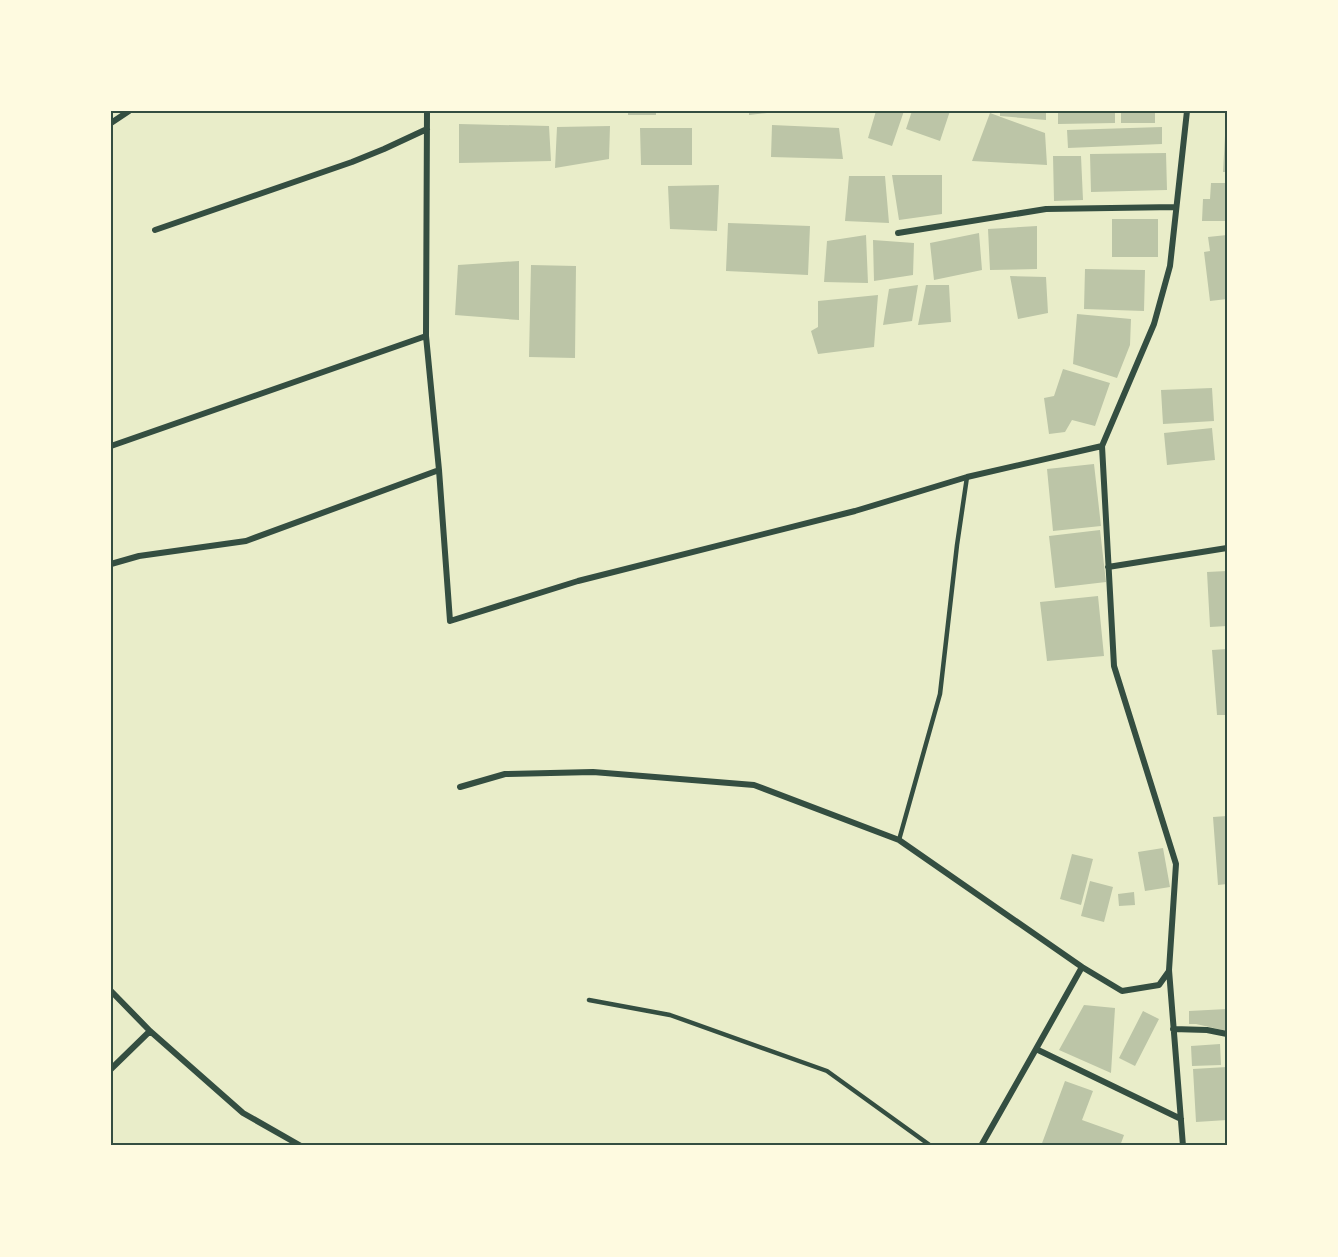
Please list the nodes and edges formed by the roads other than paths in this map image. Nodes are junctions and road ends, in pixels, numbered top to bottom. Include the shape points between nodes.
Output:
1 (129, 111) edge
2 (427, 111) edge
3 (1187, 111) edge
4 (111, 123) edge
5 (427, 129) junction
6 (1176, 207) junction
7 (155, 230) dead end
8 (898, 233) dead end
9 (426, 336) junction
10 (111, 446) edge
11 (1102, 446) junction
12 (439, 471) junction
13 (967, 477) junction
14 (1227, 548) edge
15 (111, 564) edge
16 (1108, 567) junction
17 (460, 787) dead end
18 (899, 840) junction
19 (1082, 968) junction
20 (1169, 970) junction
21 (111, 991) edge
22 (589, 1000) dead end
23 (1173, 1029) junction
24 (150, 1031) junction
25 (1227, 1034) edge
26 (1036, 1049) junction
27 (111, 1069) edge
28 (1181, 1119) junction
29 (300, 1146) edge
30 (932, 1146) edge
31 (981, 1146) edge
32 (1183, 1146) edge

1 - 4 street
2 - 5 street
3 - 6 street
5 - 7 street via 352,162
5 - 9 street
6 - 8 street via 1046,209
6 - 11 street via 1170,266 1154,324
9 - 10 street
9 - 12 street
11 - 13 street
11 - 16 street
12 - 13 street via 450,621 578,581 855,511
12 - 15 street via 246,541 139,556
13 - 18 lane via 940,694
14 - 16 street
16 - 20 street via 1114,666 1176,864
17 - 18 street via 505,774 593,772 754,785
18 - 19 street
19 - 20 street via 1122,991 1159,985
19 - 26 street
20 - 23 street
21 - 24 street
22 - 30 lane via 670,1015 827,1071
23 - 25 street
23 - 28 street
24 - 27 street
24 - 29 street via 243,1113
26 - 28 street
26 - 31 street
28 - 32 street

